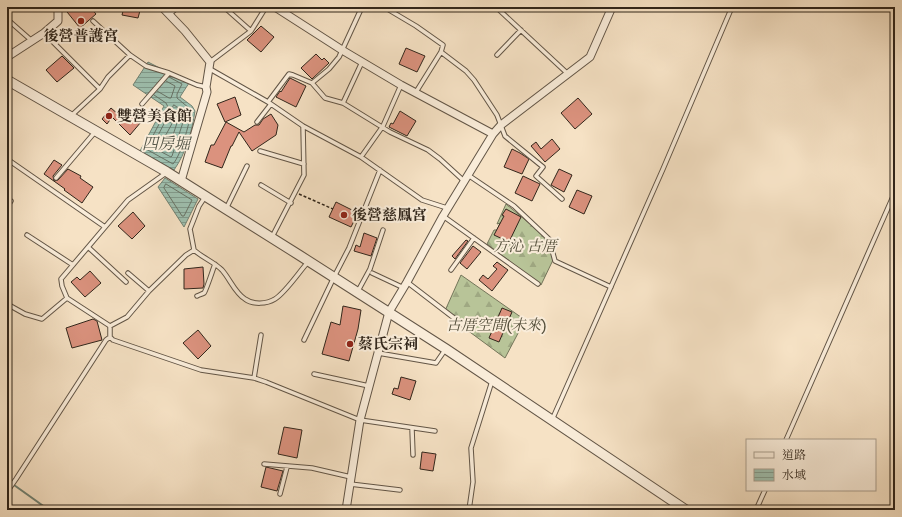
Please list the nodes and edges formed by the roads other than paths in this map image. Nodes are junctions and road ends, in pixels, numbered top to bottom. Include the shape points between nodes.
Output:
1 (58, 7) edge
2 (162, 7) edge
3 (178, 7) edge
4 (224, 7) edge
5 (266, 7) edge
6 (275, 7) edge
7 (362, 7) edge
8 (384, 7) edge
9 (496, 7) edge
10 (612, 7) edge
11 (732, 7) edge
12 (169, 15) junction
13 (7, 19) edge
14 (94, 21) dead end
15 (521, 30) junction
16 (251, 31) junction
17 (44, 33) junction
18 (32, 41) junction
19 (342, 50) junction
20 (441, 52) junction
21 (130, 55) junction
22 (497, 55) dead end
23 (7, 57) edge
24 (362, 62) junction
25 (210, 66) junction
26 (169, 73) junction
27 (569, 75) junction
28 (312, 83) junction
29 (8, 84) edge
30 (401, 85) junction
31 (206, 87) junction
32 (100, 89) junction
33 (416, 92) junction
34 (270, 103) junction
35 (343, 103) junction
36 (142, 104) dead end
37 (70, 117) junction
38 (257, 122) dead end
39 (501, 125) junction
40 (303, 126) junction
41 (383, 126) junction
42 (96, 131) junction
43 (493, 134) junction
44 (260, 152) dead end
45 (361, 157) junction
46 (7, 159) edge
47 (304, 164) junction
48 (246, 166) dead end
49 (380, 170) junction
50 (167, 172) junction
51 (56, 178) dead end
52 (466, 178) junction
53 (181, 181) junction
54 (261, 185) dead end
55 (895, 192) edge
56 (206, 197) junction
57 (7, 199) edge
58 (562, 199) dead end
59 (291, 203) junction
60 (7, 207) edge
61 (447, 208) junction
62 (226, 210) junction
63 (442, 216) junction
64 (106, 227) junction
65 (383, 230) dead end
66 (27, 235) dead end
67 (272, 238) junction
68 (474, 238) junction
69 (88, 247) junction
70 (194, 250) junction
71 (309, 261) junction
72 (215, 264) junction
73 (73, 265) junction
74 (451, 270) dead end
75 (128, 273) dead end
76 (372, 273) dead end
77 (334, 277) junction
78 (126, 282) dead end
79 (538, 284) dead end
80 (406, 285) junction
81 (611, 287) junction
82 (149, 290) junction
83 (357, 292) junction
84 (197, 296) dead end
85 (67, 298) junction
86 (7, 304) edge
87 (389, 312) junction
88 (110, 326) junction
89 (466, 328) dead end
90 (261, 335) dead end
91 (110, 337) junction
92 (304, 340) dead end
93 (446, 349) junction
94 (378, 353) junction
95 (314, 374) dead end
96 (254, 378) junction
97 (492, 380) junction
98 (369, 386) junction
99 (360, 420) junction
100 (551, 421) junction
101 (412, 428) junction
102 (435, 431) dead end
103 (786, 439) edge
104 (413, 455) dead end
105 (264, 464) dead end
106 (287, 467) junction
107 (350, 480) junction
108 (8, 489) edge
109 (400, 490) dead end
110 (764, 491) edge
111 (280, 494) dead end
112 (346, 510) edge
113 (468, 510) edge
114 (686, 510) edge
115 (756, 510) edge

1 - 17 street via 58,20
2 - 12 street
3 - 12 lane
4 - 16 lane
5 - 16 lane
6 - 19 street
7 - 19 lane
8 - 20 lane via 443,45
9 - 15 lane
10 - 27 street via 590,58
11 - 81 lane
12 - 25 street
13 - 18 lane
14 - 21 lane
15 - 22 lane
15 - 27 lane
16 - 25 lane
17 - 18 street
17 - 32 lane
18 - 23 street
19 - 24 street
19 - 28 lane via 329,69
20 - 33 lane
20 - 39 lane via 474,80
21 - 26 lane via 146,66
21 - 32 lane
24 - 30 street
24 - 35 lane
25 - 31 street
25 - 34 lane
26 - 31 lane
26 - 36 lane
27 - 39 street
28 - 34 lane via 289,74
28 - 35 lane via 325,98
29 - 37 street
30 - 33 street
30 - 41 lane
31 - 53 street via 207,92
32 - 37 lane
33 - 43 street
34 - 38 lane
34 - 40 lane
35 - 41 lane
37 - 42 street
39 - 43 street
39 - 58 lane via 505,136 544,167 536,176
40 - 45 lane
40 - 47 lane
41 - 45 lane
41 - 52 lane via 428,150
42 - 50 street
42 - 51 lane
43 - 52 street
44 - 47 lane
45 - 49 lane
46 - 64 lane
47 - 59 lane via 304,176
48 - 62 lane
49 - 61 lane via 422,200
49 - 77 lane via 349,248
50 - 53 street
50 - 64 lane via 128,200
52 - 61 street
52 - 81 lane via 514,206 549,239 555,261
53 - 56 street
54 - 59 lane
55 - 103 lane
56 - 62 street
56 - 70 lane via 199,206 190,229
57 - 60 lane via 11,202
59 - 67 lane
61 - 63 street
62 - 67 street
63 - 68 lane
63 - 80 street
64 - 69 lane
65 - 83 lane via 370,269
66 - 73 lane
67 - 71 street
68 - 74 lane
68 - 79 lane
69 - 73 lane
69 - 78 lane
70 - 72 lane
70 - 82 lane
71 - 72 lane via 276,298 264,303 245,300
71 - 77 street
72 - 84 lane via 206,290
73 - 85 lane via 61,280
75 - 82 lane
76 - 80 lane
77 - 83 street
77 - 92 lane
80 - 87 street
80 - 89 lane
81 - 100 lane
82 - 88 lane via 127,317
83 - 87 street
85 - 86 lane via 42,319 24,314
85 - 88 lane
87 - 93 street
87 - 94 street
88 - 91 lane
90 - 96 lane
91 - 96 lane via 201,370
91 - 108 lane
93 - 94 lane via 436,363
93 - 97 street
94 - 98 street
95 - 98 lane
96 - 99 lane
97 - 100 street
97 - 113 lane via 471,448 472,482
98 - 99 street
99 - 101 lane
99 - 107 street
100 - 114 street
101 - 102 lane
101 - 104 lane
105 - 106 lane
106 - 107 lane via 312,468
106 - 111 lane
107 - 109 lane
107 - 112 street
110 - 115 lane

